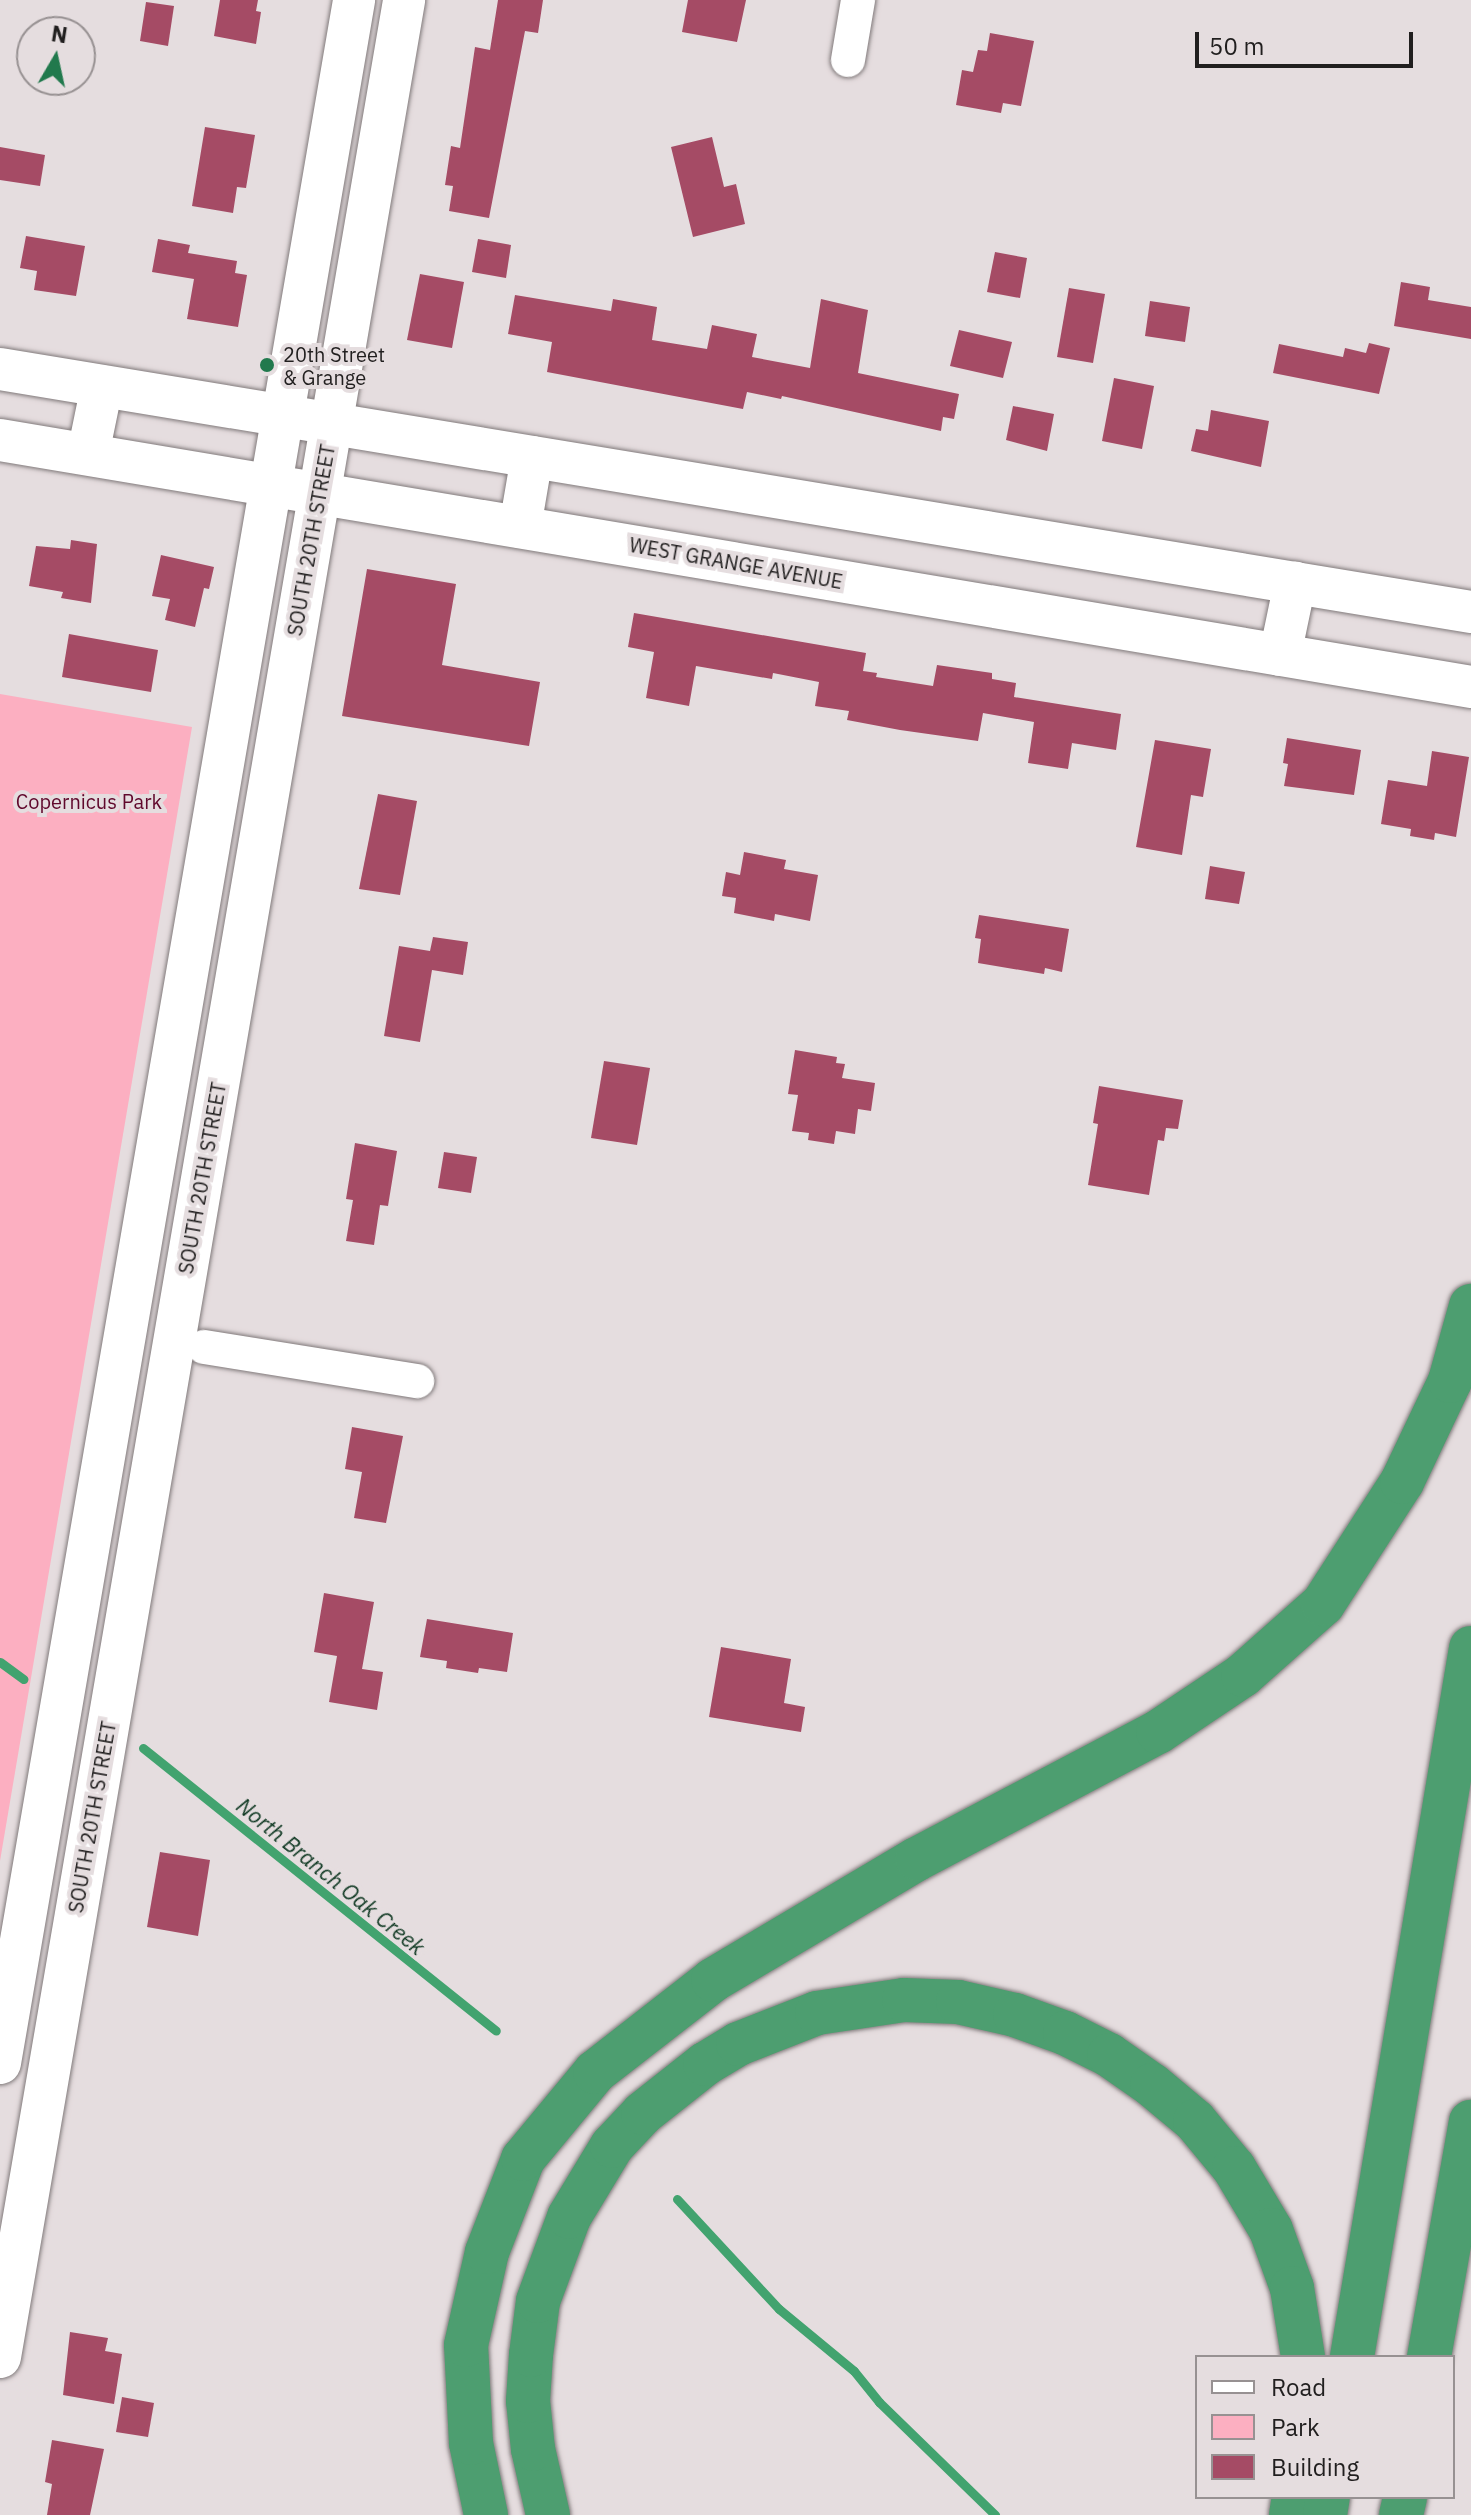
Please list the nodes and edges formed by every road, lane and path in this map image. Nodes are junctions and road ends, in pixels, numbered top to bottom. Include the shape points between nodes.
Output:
1 (354, 0) edge
2 (404, 0) edge
3 (858, 0) edge
4 (848, 60) dead end
5 (0, 369) edge
6 (102, 386) junction
7 (282, 416) junction
8 (331, 424) junction
9 (0, 440) edge
10 (88, 454) junction
11 (532, 457) junction
12 (271, 485) junction
13 (319, 493) junction
14 (520, 527) junction
15 (1295, 583) junction
16 (1471, 612) edge
17 (1280, 655) junction
18 (1471, 687) edge
19 (1471, 1306) edge
20 (204, 1347) dead end
21 (417, 1381) dead end
22 (1471, 1648) edge
23 (10, 1946) edge
24 (69, 1956) junction
25 (0, 2063) edge
26 (1471, 2122) edge
27 (1303, 2355) edge
28 (1352, 2355) edge
29 (1429, 2355) edge
30 (0, 2357) edge
31 (486, 2515) edge
32 (548, 2515) edge

1 - 7 street
2 - 8 street, SOUTH 20TH STREET
3 - 4 street
5 - 6 street
6 - 7 street
6 - 10 street
7 - 8 street
7 - 12 street
8 - 11 street
8 - 13 street, SOUTH 20TH STREET
9 - 10 street, WEST GRANGE AVENUE
10 - 12 street, WEST GRANGE AVENUE
11 - 14 street
11 - 15 street
12 - 13 street, WEST GRANGE AVENUE
12 - 23 street
13 - 14 street, WEST GRANGE AVENUE
13 - 24 street, SOUTH 20TH STREET
14 - 17 street, WEST GRANGE AVENUE
15 - 16 street
15 - 17 street
17 - 18 street, WEST GRANGE AVENUE
19 - 31 highway via 1450,1381 1402,1482 1323,1604 1243,1675 1158,1732 917,1859 713,1980 595,2072 523,2159 487,2252 466,2345 471,2443
20 - 21 street
22 - 28 highway
23 - 24 street
23 - 25 street
24 - 30 street, SOUTH 20TH STREET
26 - 29 highway
27 - 32 highway via 1292,2288 1271,2230 1234,2168 1195,2121 1152,2085 1065,2033 958,2002 904,2000 817,2013 727,2051 643,2113 612,2146 569,2217 538,2301 531,2355 533,2449

